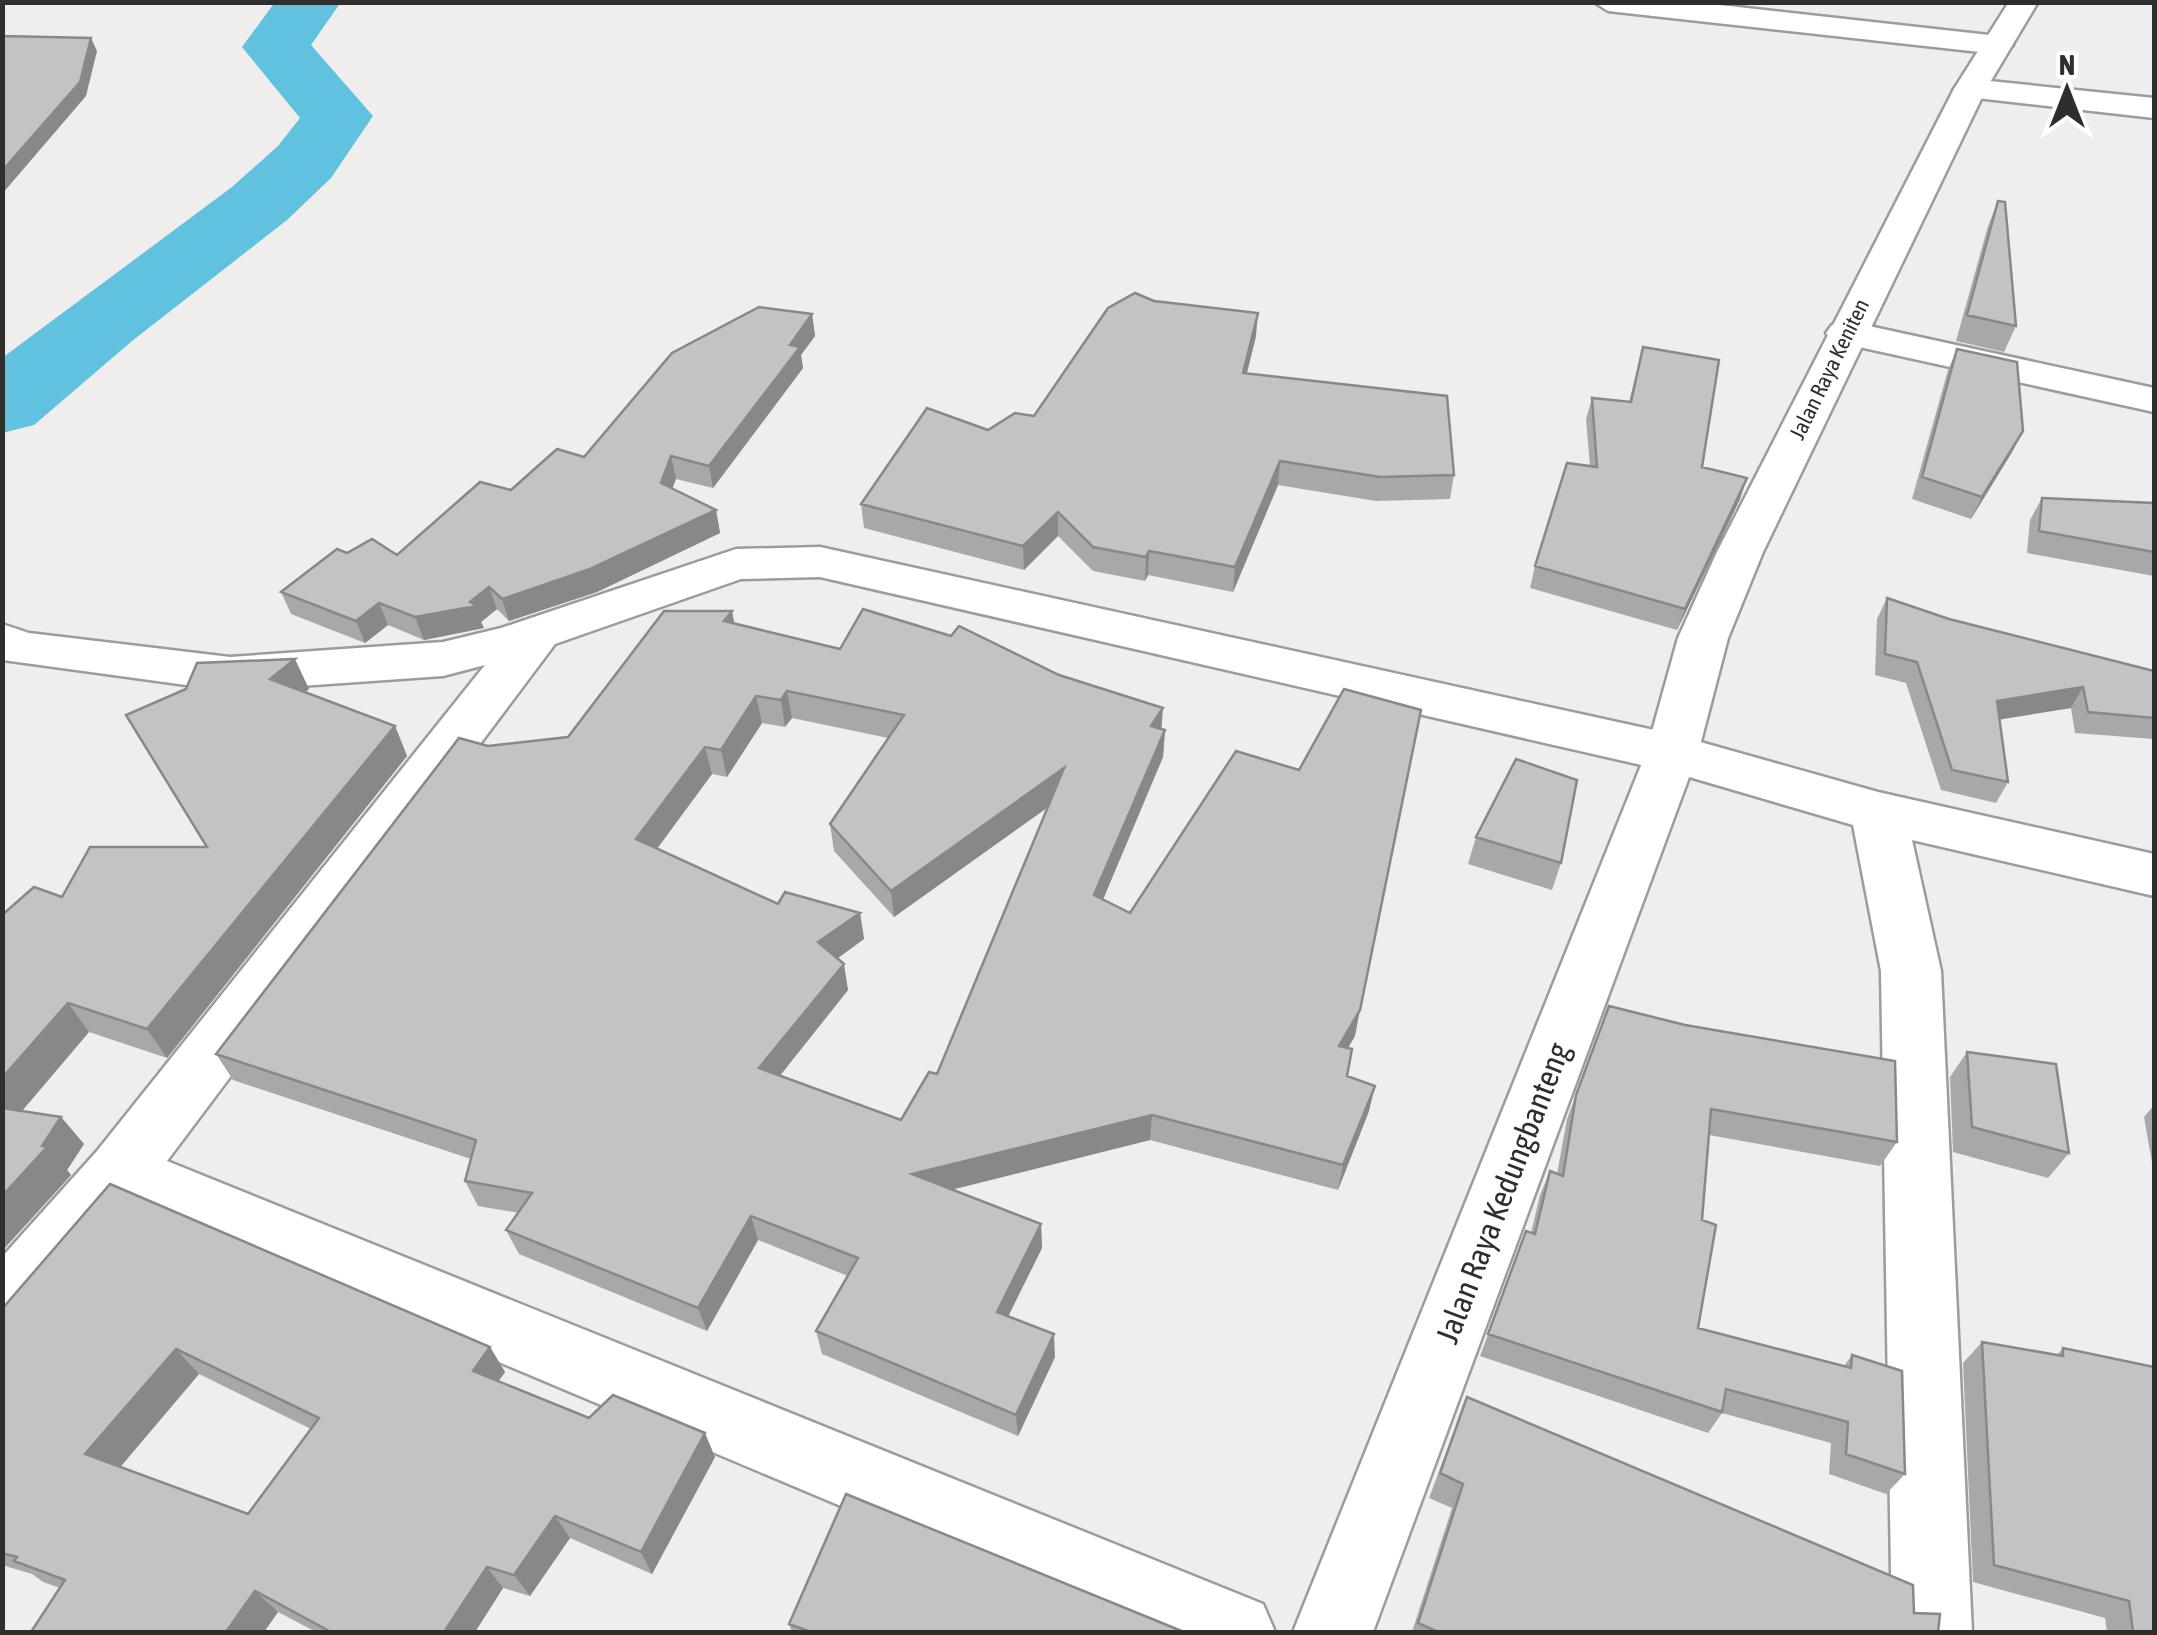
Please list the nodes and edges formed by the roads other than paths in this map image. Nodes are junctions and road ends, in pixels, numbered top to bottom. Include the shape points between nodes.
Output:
1 (1608, 2) edge
2 (2024, 2) edge
3 (1998, 45) junction
4 (1970, 89) junction
5 (2154, 108) edge
6 (1846, 333) junction
7 (2154, 400) edge
8 (538, 632) junction
9 (12, 644) edge
10 (1672, 752) junction
11 (1878, 812) junction
12 (2154, 875) edge
13 (120, 1172) junction
14 (2, 1308) edge
15 (1235, 1632) edge
16 (1333, 1632) edge
17 (1932, 1632) edge

1 - 3 street
2 - 3 street, Jalan Raya Keniten
3 - 4 street, Jalan Raya Keniten
4 - 5 street
4 - 6 street, Jalan Raya Keniten
6 - 7 street
6 - 10 street, Jalan Raya Keniten via 1703,638
8 - 9 street via 442,659 230,674
8 - 10 street via 736,564 820,562
8 - 13 street
10 - 11 street
10 - 16 street, Jalan Raya Kedungbanteng
11 - 12 street
11 - 17 street via 1911,970
13 - 14 street
13 - 15 street

